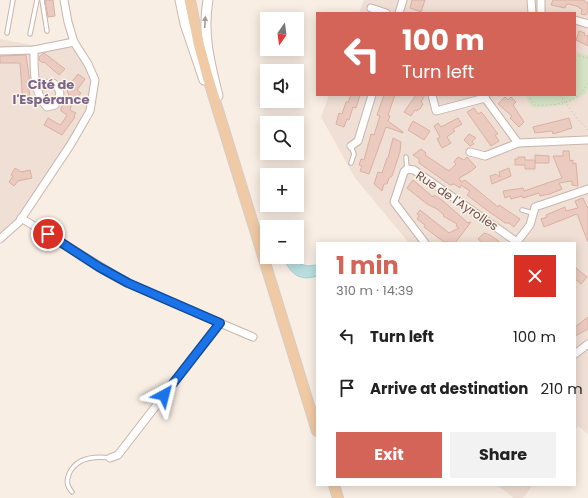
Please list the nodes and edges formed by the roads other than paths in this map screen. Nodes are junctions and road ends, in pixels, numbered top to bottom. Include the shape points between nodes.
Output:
1 (13, 0) edge
2 (37, 0) edge
3 (42, 0) edge
4 (64, 0) edge
5 (180, 0) edge
6 (185, 0) edge
7 (190, 0) edge
8 (208, 0) edge
9 (403, 0) edge
10 (531, 0) edge
11 (541, 0) edge
12 (372, 8) dead end
13 (383, 12) edge
14 (398, 12) edge
15 (532, 12) edge
16 (541, 12) edge
17 (576, 20) edge
18 (588, 24) edge
19 (47, 30) dead end
20 (7, 33) dead end
21 (30, 34) dead end
22 (74, 42) junction
23 (34, 50) junction
24 (0, 51) edge
25 (204, 80) junction
26 (36, 84) dead end
27 (372, 96) edge
28 (432, 96) edge
29 (485, 96) edge
30 (518, 142) junction
31 (588, 142) edge
32 (351, 146) joint
33 (470, 152) dead end
34 (232, 156) junction
35 (406, 157) dead end
36 (351, 163) dead end
37 (407, 169) junction
38 (588, 189) edge
39 (522, 210) dead end
40 (533, 213) junction
41 (21, 218) junction
42 (0, 238) edge
43 (424, 242) edge
44 (516, 242) edge
45 (260, 251) joint
46 (264, 264) edge
47 (220, 323) junction
48 (253, 337) dead end
49 (588, 344) edge
50 (576, 353) edge
51 (316, 428) edge
52 (110, 458) joint
53 (334, 486) edge
54 (72, 492) dead end
55 (338, 498) edge

1 - 20 lane
2 - 21 lane
3 - 19 lane
4 - 22 street
5 - 25 main road via 185,24
6 - 25 main road
7 - 34 main road via 199,45
34 -> 8 main road via 205,38
9 - 14 street
10 - 15 street
11 - 16 street
12 - 13 street
17 - 18 street
22 - 23 street
22 - 41 street via 95,80 90,110 71,144
23 - 24 street
23 - 26 street
25 - 45 main road via 225,151
27 - 32 street via 358,141
28 - 29 street via 436,111
29 - 30 street
30 - 31 street
30 - 33 street via 485,156
32 - 36 lane via 354,154
34 - 45 main road
35 - 37 lane
37 - 43 street, Rue de l'Ayrolles via 394,202
37 - 44 street, Rue de l'Ayrolles via 414,170
38 - 40 street via 535,207
39 - 40 lane
40 - 44 street via 531,222
41 - 42 street
41 - 47 street via 128,283
46 - 51 main road
47 - 48 street
47 - 52 street via 118,455
49 - 50 street
52 - 54 lane via 86,459 73,467 66,482
53 - 55 main road

